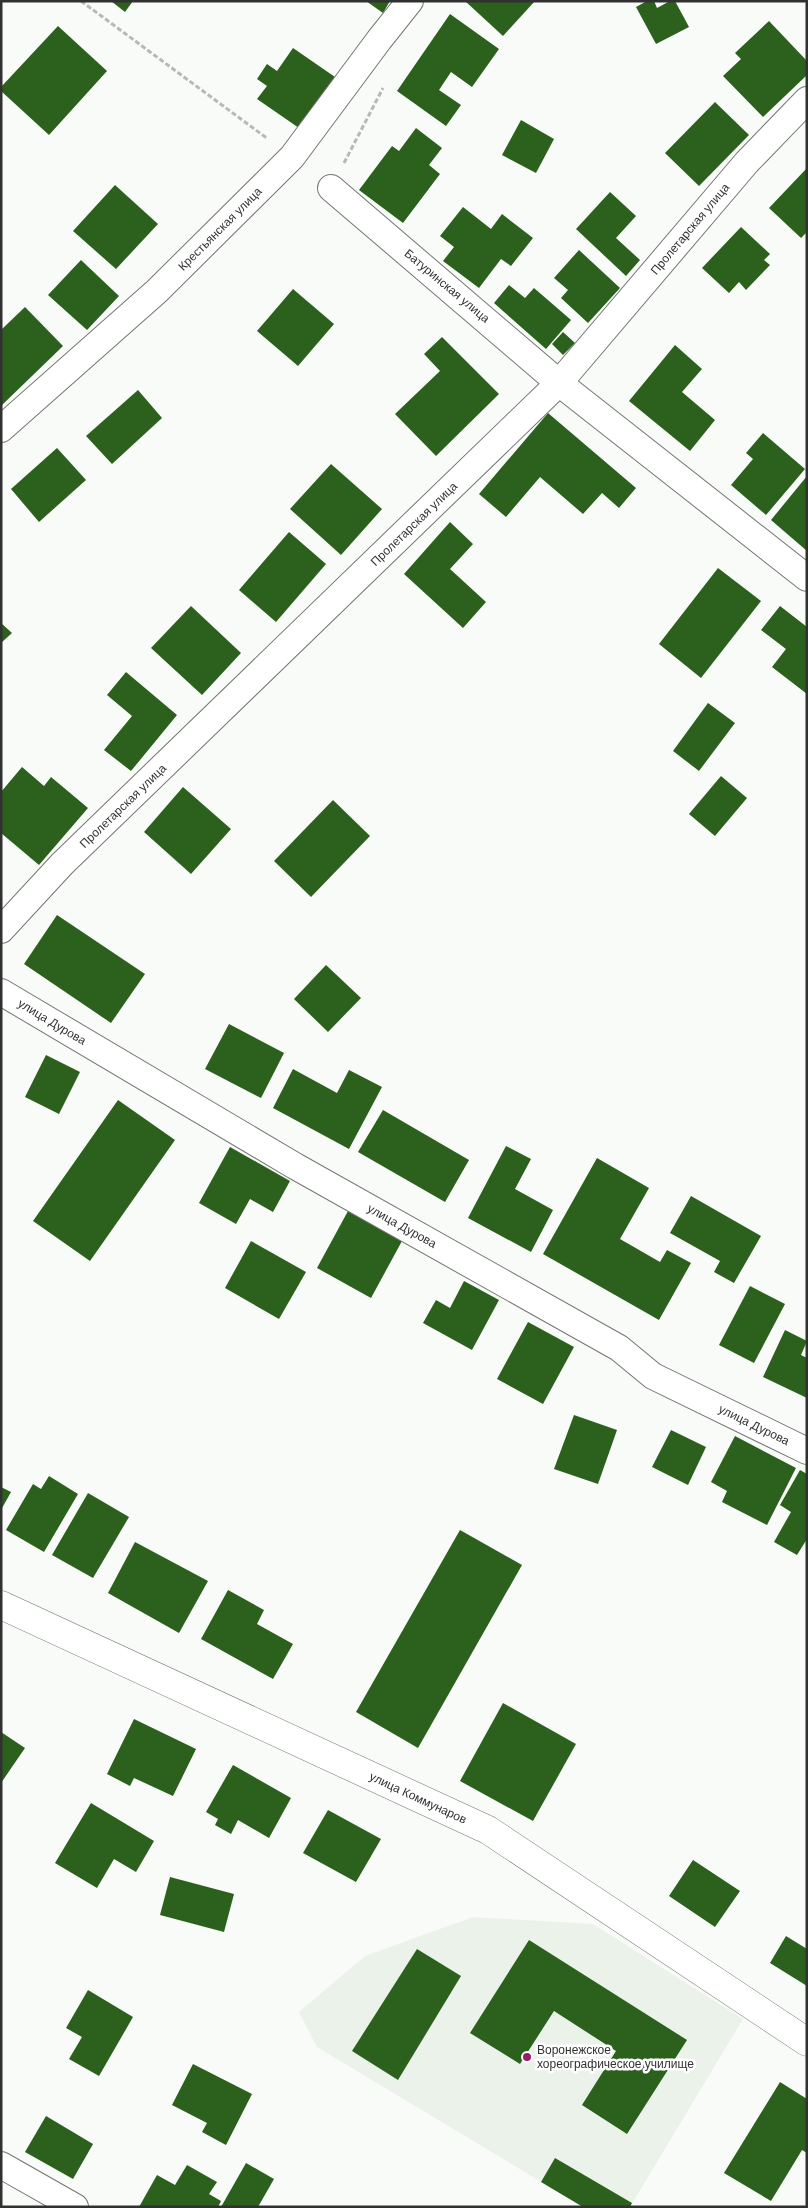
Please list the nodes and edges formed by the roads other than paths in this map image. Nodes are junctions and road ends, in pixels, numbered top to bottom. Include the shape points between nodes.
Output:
1 (410, 1) edge
2 (807, 100) edge
3 (331, 188) road end
4 (559, 383) junction
5 (1, 429) edge
6 (807, 578) edge
7 (1, 930) edge
8 (1, 992) edge
9 (807, 1451) edge
10 (1, 1605) edge
11 (807, 2042) edge
12 (1, 2165) edge
13 (74, 2207) edge

1 - 5 street, Крестьянская улица via 292,157 157,291
2 - 4 street, Пролетарская улица via 747,162
3 - 4 street, Батуринская улица
4 - 6 street, Батуринская улица
4 - 7 street, Пролетарская улица via 62,864
8 - 9 street, улица Дурова via 295,1166 620,1348 653,1376
10 - 11 street, улица Коммунаров via 488,1830
12 - 13 street

